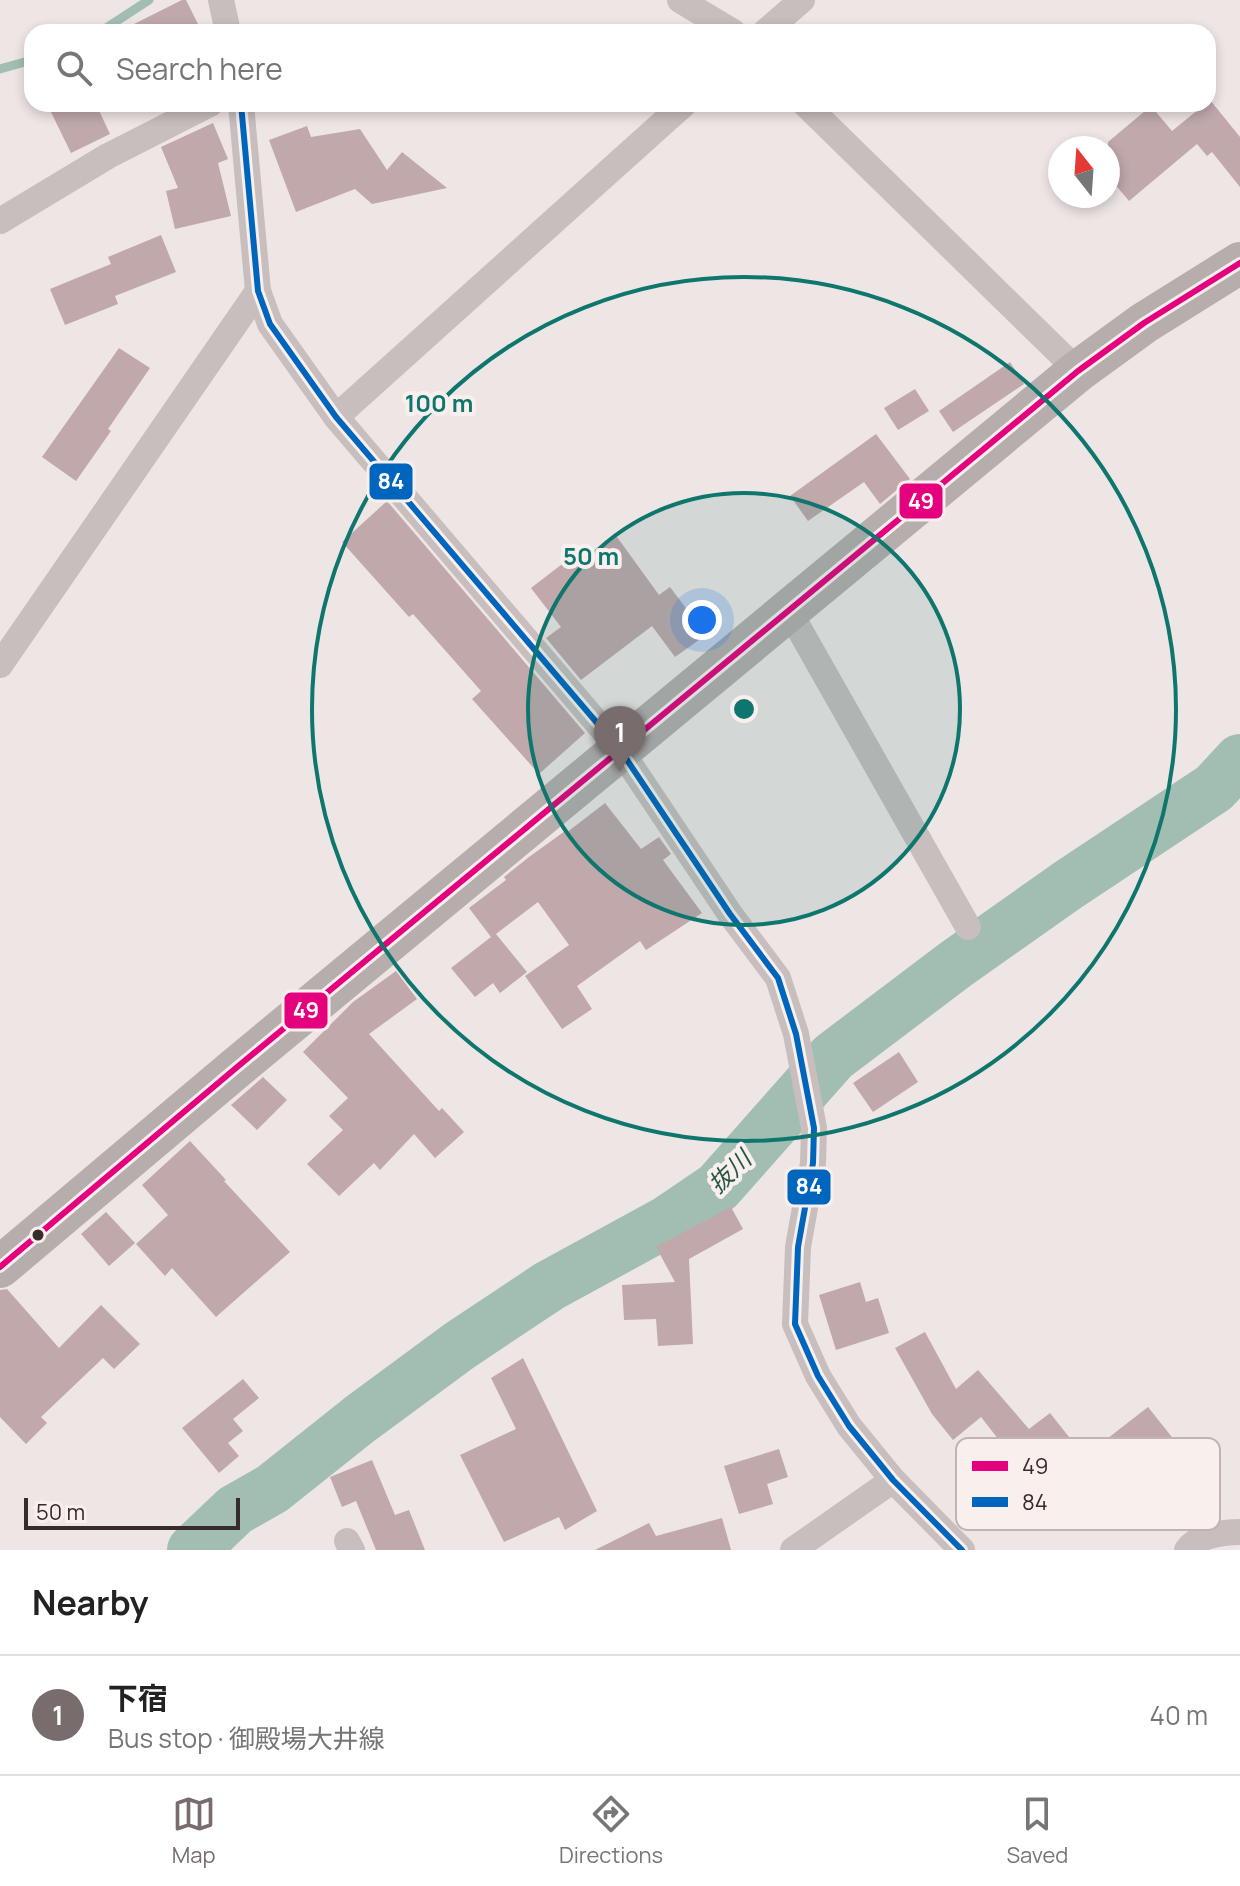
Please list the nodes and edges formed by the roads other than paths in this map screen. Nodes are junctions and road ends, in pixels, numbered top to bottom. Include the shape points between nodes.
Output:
1 (221, 0) edge
2 (680, 0) edge
3 (802, 0) edge
4 (226, 24) edge
5 (720, 24) edge
6 (774, 24) edge
7 (194, 112) edge
8 (242, 112) edge
9 (675, 112) edge
10 (813, 112) edge
11 (0, 221) edge
12 (1240, 263) edge
13 (258, 291) junction
14 (1078, 371) junction
15 (336, 417) junction
16 (789, 611) junction
17 (0, 665) edge
18 (621, 751) junction
19 (968, 927) dead end
20 (0, 1267) edge
21 (893, 1480) junction
22 (1240, 1532) edge
23 (793, 1550) edge
24 (962, 1550) edge
25 (1187, 1550) edge

1 - 4 street
2 - 5 street
3 - 6 street
7 - 11 street
8 - 13 street
9 - 15 street
10 - 14 street
12 - 14 main road
13 - 15 street via 270,324
13 - 17 street
14 - 16 main road
15 - 18 street
16 - 18 main road
16 - 19 street
18 - 20 main road
18 - 21 street via 778,978 796,1034 814,1128 798,1247 795,1324 818,1376 849,1426
21 - 23 street
21 - 24 street
22 - 25 street via 1191,1544

